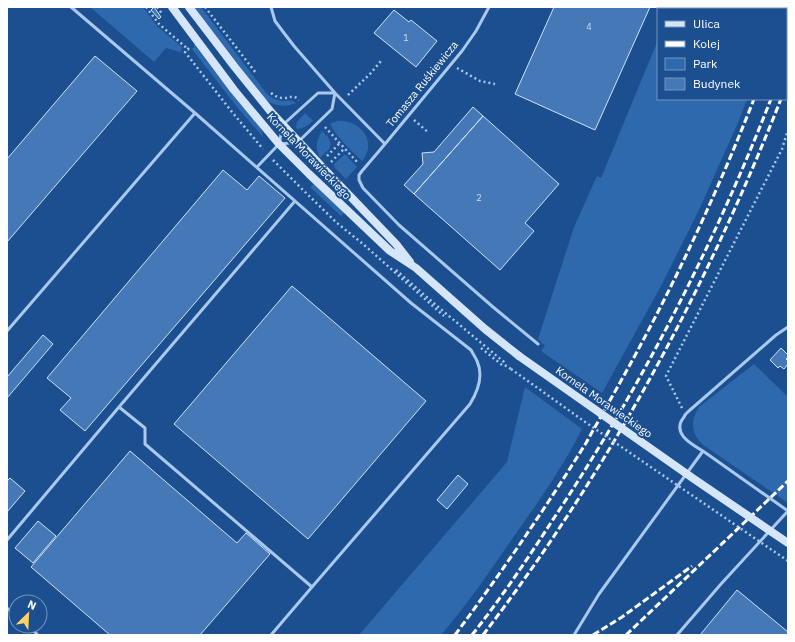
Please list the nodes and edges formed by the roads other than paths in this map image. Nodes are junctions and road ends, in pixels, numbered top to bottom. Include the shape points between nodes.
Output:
1 (70, 7) edge
2 (172, 7) edge
3 (189, 7) edge
4 (272, 7) edge
5 (489, 7) edge
6 (335, 93) junction
7 (195, 113) junction
8 (283, 125) junction
9 (298, 142) junction
10 (279, 144) junction
11 (385, 144) junction
12 (257, 167) junction
13 (295, 200) junction
14 (416, 268) junction
15 (788, 327) edge
16 (7, 331) edge
17 (538, 344) dead end
18 (119, 407) junction
19 (703, 451) junction
20 (788, 511) edge
21 (7, 540) edge
22 (788, 543) edge
23 (312, 587) junction
24 (272, 635) edge
25 (574, 635) edge
26 (677, 635) edge

1 - 7 lane
2 - 10 street, Kornela Morawieckiego via 234,90
3 - 8 street, Kornela Morawieckiego
4 - 6 lane via 275,21
5 - 11 lane, Tomasza Ruśkiewicza via 462,51
6 - 8 lane via 318,93
6 - 9 lane via 332,108
6 - 11 lane
7 - 12 lane
7 - 16 lane
8 - 9 street, Kornela Morawieckiego
8 - 10 lane
9 - 10 lane
9 - 14 street, Kornela Morawieckiego
10 - 12 lane
10 - 14 street, Kornela Morawieckiego via 390,251
11 - 17 lane, Tomasza Ruśkiewicza via 359,175 364,188 394,220
12 - 13 lane
13 - 18 lane
13 - 23 lane via 411,303 471,350 480,372 480,382 470,404
14 - 22 street, Kornela Morawieckiego, bridge via 520,356
15 - 19 lane via 683,418 680,424 685,439
18 - 21 lane
18 - 23 lane via 144,428 145,444
19 - 20 lane
19 - 25 lane via 599,594
20 - 26 lane
23 - 24 lane

